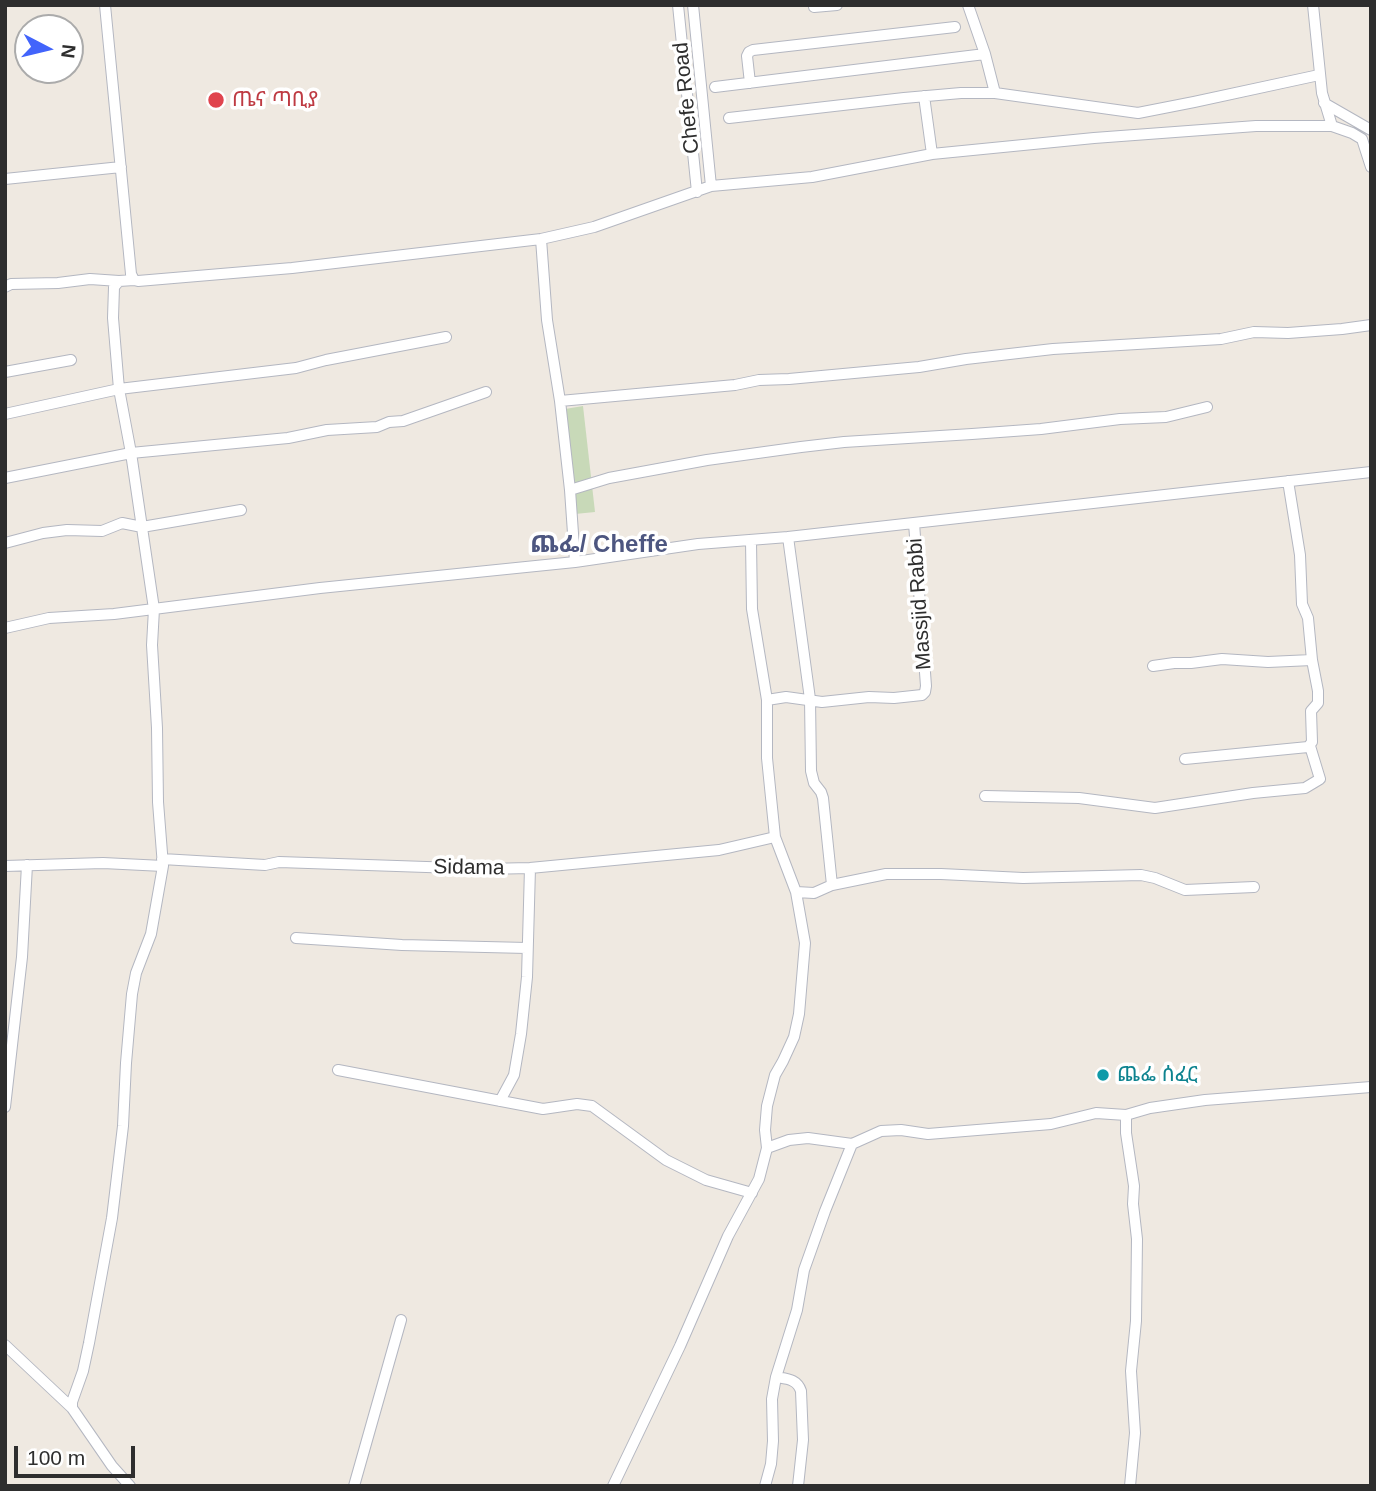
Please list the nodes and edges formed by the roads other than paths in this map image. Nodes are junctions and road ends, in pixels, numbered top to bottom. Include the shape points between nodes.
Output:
1 (105, 5) edge
2 (678, 5) edge
3 (693, 5) edge
4 (837, 5) edge
5 (968, 5) edge
6 (1313, 5) edge
7 (814, 7) dead end
8 (955, 27) dead end
9 (985, 54) junction
10 (1320, 75) junction
11 (750, 83) junction
12 (715, 87) dead end
13 (995, 93) junction
14 (924, 96) junction
15 (1324, 103) junction
16 (1371, 114) edge
17 (729, 118) dead end
18 (1332, 126) junction
19 (1366, 127) edge
20 (932, 155) junction
21 (121, 167) junction
22 (1371, 167) edge
23 (5, 179) edge
24 (711, 186) junction
25 (697, 191) junction
26 (541, 239) junction
27 (134, 280) junction
28 (119, 281) junction
29 (5, 286) edge
30 (1371, 325) edge
31 (446, 337) dead end
32 (71, 360) dead end
33 (5, 372) edge
34 (119, 389) junction
35 (486, 392) dead end
36 (560, 401) junction
37 (1207, 407) dead end
38 (5, 414) edge
39 (131, 453) junction
40 (1371, 472) edge
41 (5, 478) edge
42 (1288, 481) junction
43 (570, 490) junction
44 (241, 510) dead end
45 (914, 523) junction
46 (142, 527) junction
47 (788, 537) junction
48 (751, 541) junction
49 (5, 543) edge
50 (575, 562) junction
51 (154, 609) junction
52 (5, 628) edge
53 (1312, 660) junction
54 (1153, 666) dead end
55 (810, 699) junction
56 (767, 700) junction
57 (1310, 746) junction
58 (1185, 759) dead end
59 (985, 796) dead end
60 (775, 837) junction
61 (162, 863) junction
62 (27, 865) junction
63 (5, 866) edge
64 (530, 868) junction
65 (832, 885) junction
66 (1254, 887) dead end
67 (796, 891) junction
68 (296, 938) dead end
69 (527, 948) junction
70 (338, 1070) dead end
71 (1371, 1087) edge
72 (500, 1101) junction
73 (5, 1107) edge
74 (1126, 1115) junction
75 (852, 1144) junction
76 (767, 1148) junction
77 (752, 1194) junction
78 (401, 1321) dead end
79 (5, 1345) edge
80 (775, 1377) junction
81 (72, 1408) junction
82 (130, 1486) edge
83 (354, 1486) edge
84 (613, 1486) edge
85 (765, 1486) edge
86 (798, 1486) edge
87 (1130, 1486) edge

1 - 21 street
2 - 25 street, Chefe Road
3 - 24 street, Chefe Road
4 - 7 street
5 - 9 street
6 - 10 street
8 - 11 street via 753,50 747,56
9 - 11 street
9 - 13 street
10 - 13 street via 1138,113
10 - 15 street
11 - 12 street
13 - 14 street
14 - 17 street
14 - 20 street
15 - 18 street
15 - 19 street
16 - 19 street
18 - 20 street via 1243,127
18 - 22 street via 1362,139
20 - 24 street via 812,177
21 - 23 street
21 - 27 street
24 - 25 street
25 - 26 street via 594,227
26 - 27 street via 292,268
26 - 36 street
27 - 28 street
28 - 29 street
28 - 34 street via 114,288 113,318
30 - 36 street via 1053,349 919,367
31 - 34 street via 296,368
32 - 33 street
34 - 38 street
34 - 39 street
35 - 39 street via 377,428
36 - 43 street
37 - 43 street via 1166,417 801,447 609,478
39 - 41 street
39 - 46 street
40 - 42 street
42 - 45 street
42 - 53 street
43 - 50 street
44 - 46 street
45 - 47 street
45 - 55 street, Massjid Rabbi via 925,692 894,698
46 - 49 street via 122,523 102,531 67,530
46 - 51 street
47 - 48 street
47 - 55 street
48 - 50 street
48 - 56 street via 752,609
50 - 51 street
51 - 52 street via 49,618
51 - 61 street
53 - 54 street via 1222,659
53 - 57 street via 1318,703 1311,711
55 - 56 street, Massjid Rabbi
55 - 65 street via 811,771 823,798
56 - 60 street
57 - 58 street
57 - 59 street via 1320,779 1305,788 1155,808 1079,798
60 - 64 street, Sidama via 719,850
60 - 67 street
61 - 62 street, Sidama
61 - 64 street, Sidama
61 - 81 street via 151,934 132,994 124,1126 112,1218
62 - 63 street, Sidama
62 - 73 street
64 - 69 street
65 - 66 street via 886,874 941,874 1023,878 1141,875 1185,890
65 - 67 street via 814,893
67 - 76 street via 805,943 799,1014 794,1037 775,1075 766,1118
68 - 69 street
69 - 72 street via 514,1074
70 - 72 street
71 - 74 street via 1205,1100
72 - 77 street via 543,1109 577,1104 592,1107 666,1160 706,1180
74 - 75 street via 1096,1113 1051,1124 928,1134 881,1131
74 - 87 street via 1138,1239
75 - 76 street via 808,1138
75 - 80 street via 804,1270 797,1310
76 - 77 street
77 - 84 street via 728,1236
78 - 83 street
79 - 81 street
80 - 85 street via 771,1464
80 - 86 street via 792,1380 801,1391 803,1440
81 - 82 street

